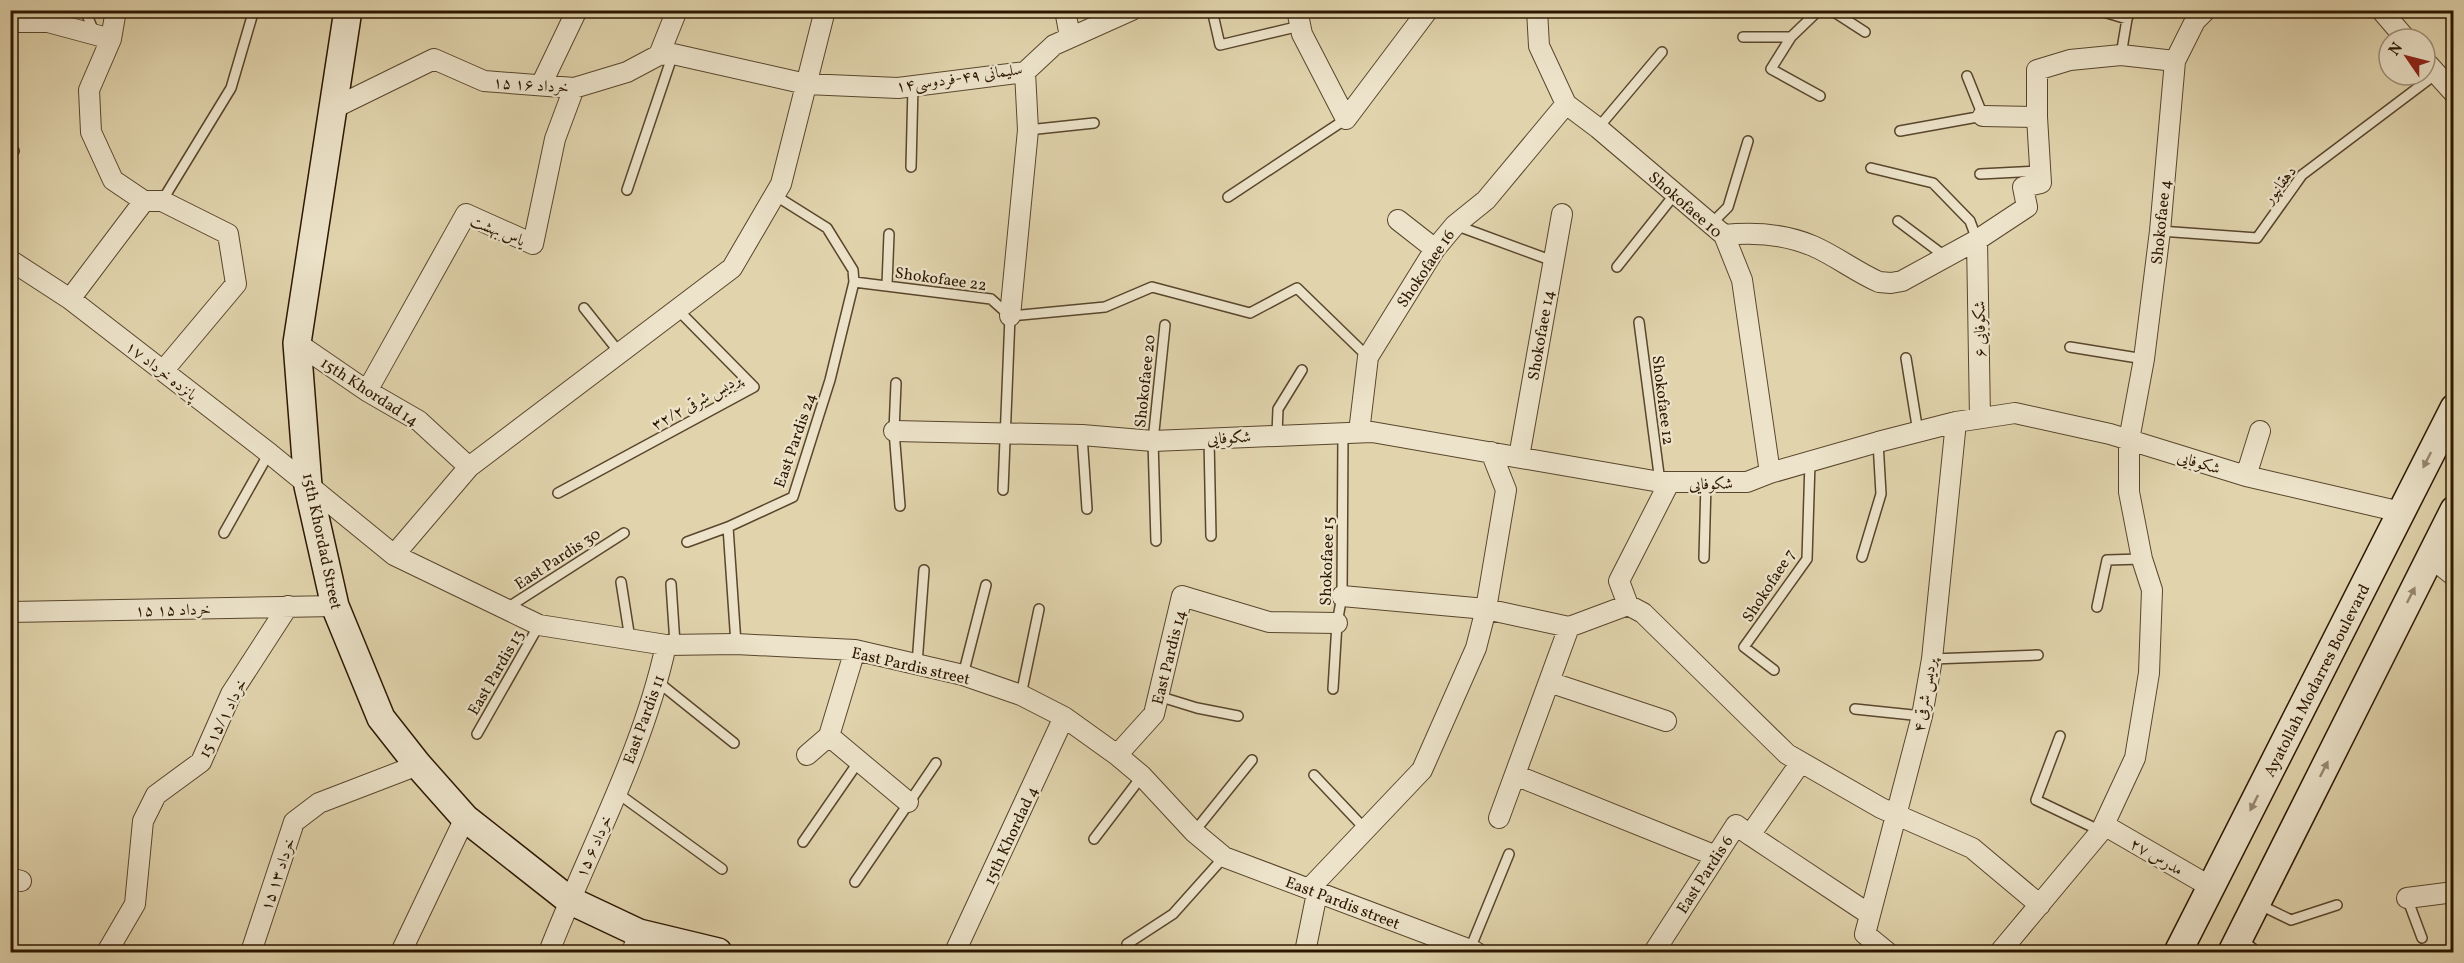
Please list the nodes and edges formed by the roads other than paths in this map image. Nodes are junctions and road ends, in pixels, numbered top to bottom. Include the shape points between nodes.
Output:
1 (85, 10) edge
2 (116, 10) edge
3 (348, 10) edge
4 (577, 10) edge
5 (677, 10) edge
6 (825, 10) edge
7 (1065, 10) edge
8 (1132, 10) edge
9 (1212, 10) edge
10 (1428, 10) edge
11 (1538, 10) edge
12 (1818, 10) edge
13 (1831, 10) edge
14 (2097, 10) edge
15 (2381, 10) edge
16 (254, 13) dead end
17 (2195, 14) edge
18 (2129, 15) edge
19 (1299, 18) edge
20 (10, 22) edge
21 (2396, 27) edge
22 (1865, 32) dead end
23 (103, 37) junction
24 (1070, 37) junction
25 (1743, 37) dead end
26 (1791, 38) junction
27 (1662, 52) dead end
28 (666, 54) junction
29 (2121, 55) junction
30 (2175, 61) junction
31 (1025, 72) junction
32 (2437, 75) edge
33 (1967, 76) dead end
34 (806, 84) junction
35 (541, 85) junction
36 (914, 86) junction
37 (2406, 87) edge
38 (574, 88) junction
39 (2454, 93) edge
40 (1820, 96) dead end
41 (1566, 104) junction
42 (334, 108) junction
43 (1983, 116) junction
44 (2037, 117) junction
45 (1346, 119) junction
46 (1094, 123) dead end
47 (1598, 128) junction
48 (1028, 130) junction
49 (1900, 131) dead end
50 (1748, 141) dead end
51 (911, 167) dead end
52 (1871, 168) dead end
53 (2040, 171) junction
54 (1980, 174) dead end
55 (627, 190) dead end
56 (1676, 195) junction
57 (776, 196) junction
58 (1228, 197) dead end
59 (153, 201) junction
60 (1562, 214) dead end
61 (1398, 220) dead end
62 (1898, 221) dead end
63 (1455, 225) junction
64 (1718, 229) junction
65 (2160, 231) junction
66 (889, 234) dead end
67 (1977, 240) junction
68 (1435, 249) junction
69 (1946, 257) junction
70 (10, 260) edge
71 (1553, 261) junction
72 (1617, 267) dead end
73 (854, 282) junction
74 (887, 285) junction
75 (70, 299) junction
76 (584, 308) dead end
77 (677, 309) junction
78 (1010, 316) junction
79 (1639, 322) dead end
80 (1165, 326) dead end
81 (297, 343) junction
82 (2070, 347) dead end
83 (619, 352) junction
84 (1368, 357) junction
85 (1906, 358) dead end
86 (2144, 358) junction
87 (1302, 370) dead end
88 (163, 371) junction
89 (896, 383) dead end
90 (367, 391) junction
91 (2454, 408) edge
92 (1980, 418) junction
93 (1956, 422) junction
94 (894, 431) junction
95 (2260, 431) dead end
96 (1918, 432) junction
97 (1004, 433) junction
98 (1351, 433) junction
99 (1277, 434) junction
100 (1082, 435) junction
101 (1209, 439) junction
102 (2128, 440) junction
103 (1153, 441) junction
104 (1878, 442) junction
105 (1491, 452) junction
106 (269, 453) junction
107 (1519, 457) junction
108 (1810, 462) junction
109 (468, 466) junction
110 (1770, 473) junction
111 (2246, 476) junction
112 (1665, 482) junction
113 (1706, 483) junction
114 (308, 486) junction
115 (1004, 490) dead end
116 (558, 493) dead end
117 (900, 506) dead end
118 (1086, 509) dead end
119 (2454, 510) edge
120 (2401, 512) junction
121 (728, 527) junction
122 (224, 533) dead end
123 (624, 533) dead end
124 (1211, 536) dead end
125 (1156, 540) dead end
126 (687, 542) dead end
127 (393, 555) junction
128 (1862, 557) dead end
129 (2430, 557) junction
130 (1704, 558) dead end
131 (2142, 559) junction
132 (924, 570) dead end
133 (2454, 576) edge
134 (621, 582) dead end
135 (671, 584) dead end
136 (986, 585) dead end
137 (1342, 596) junction
138 (1628, 605) junction
139 (288, 606) junction
140 (335, 606) junction
141 (2097, 607) dead end
142 (507, 608) junction
143 (1039, 609) dead end
144 (1486, 609) junction
145 (10, 612) edge
146 (1337, 623) junction
147 (539, 625) junction
148 (1569, 627) junction
149 (630, 641) junction
150 (736, 644) junction
151 (670, 645) junction
152 (855, 650) junction
153 (2038, 655) dead end
154 (1932, 659) junction
155 (917, 664) junction
156 (1774, 670) dead end
157 (963, 675) junction
158 (658, 682) junction
159 (1549, 682) junction
160 (1333, 689) dead end
161 (1021, 695) junction
162 (1158, 696) junction
163 (1855, 709) dead end
164 (1238, 716) dead end
165 (1922, 716) junction
166 (1064, 717) junction
167 (1666, 721) dead end
168 (477, 734) dead end
169 (829, 736) junction
170 (2060, 736) dead end
171 (734, 743) dead end
172 (1117, 754) junction
173 (807, 755) dead end
174 (1252, 760) dead end
175 (859, 761) junction
176 (1801, 762) junction
177 (936, 763) dead end
178 (418, 765) junction
179 (1515, 775) junction
180 (1142, 776) junction
181 (1314, 776) dead end
182 (616, 792) junction
183 (908, 802) junction
184 (1897, 816) junction
185 (465, 818) junction
186 (1499, 818) dead end
187 (2102, 828) junction
188 (1366, 830) junction
189 (1194, 832) junction
190 (1750, 835) junction
191 (1094, 840) dead end
192 (803, 842) dead end
193 (1509, 854) dead end
194 (1716, 856) junction
195 (1224, 857) junction
196 (722, 868) dead end
197 (855, 882) dead end
198 (2211, 887) junction
199 (1313, 891) junction
200 (2454, 892) edge
201 (2407, 898) joint
202 (569, 900) junction
203 (2256, 903) junction
204 (2040, 905) junction
205 (2337, 905) dead end
206 (1869, 914) junction
207 (2422, 938) dead end
208 (636, 943) edge
209 (1863, 943) edge
210 (1127, 944) dead end
211 (2242, 947) edge
212 (1473, 951) edge
213 (107, 952) edge
214 (251, 952) edge
215 (401, 952) edge
216 (549, 952) edge
217 (718, 952) edge
218 (955, 952) edge
219 (1305, 952) edge
220 (1654, 952) edge
221 (1887, 952) edge
222 (2000, 952) edge
223 (2178, 952) edge

1 - 23 lane
2 - 23 street
3 - 42 street, 15th Khordad Street
4 - 35 street
5 - 28 street
6 - 34 street
7 - 24 street
8 - 24 street, سلیمانی ۴۹-فردوسی۱۴
9 - 19 lane via 1220,45
10 - 45 street
11 - 41 street, Shokofaee 10 via 1539,46
12 - 26 lane
13 - 22 lane
14 - 18 lane
15 - 21 street
16 - 59 lane via 231,88
17 - 30 street, Shokofaee 4
18 - 29 lane
19 - 45 street
20 - 23 street via 48,22
23 - 59 street via 89,90 91,132 112,180
24 - 31 street, سلیمانی ۴۹-فردوسی۱۴ via 1054,45
25 - 26 lane
26 - 40 lane via 1771,69
27 - 47 lane
28 - 34 street
28 - 38 street, ۱۵ خرداد ۱۶ via 627,72
28 - 55 lane
29 - 30 street
29 - 44 street via 2070,60 2037,70
30 - 65 street, Shokofaee 4
31 - 36 street, سلیمانی ۴۹-فردوسی۱۴
31 - 48 street
32 - 39 street
33 - 43 lane
34 - 36 street, سلیمانی ۴۹-فردوسی۱۴
34 - 57 street
35 - 38 street, ۱۵ خرداد ۱۶
35 - 42 street, ۱۵ خرداد ۱۶ via 484,81 434,59
36 - 51 lane
37 - 65 lane, دهقانپور via 2302,175 2257,238
38 - 90 street, یاس بهشت via 555,139 533,244 466,214
41 - 47 street, Shokofaee 10
41 - 63 street, Shokofaee 16 via 1486,200
42 - 81 street, 15th Khordad Street
43 - 44 street
43 - 49 lane
44 - 53 street
45 - 58 lane
46 - 48 lane
47 - 56 street, Shokofaee 10
48 - 78 street
50 - 64 lane
52 - 67 lane via 1933,183 1970,222
53 - 54 lane
53 - 67 street via 2041,183 2023,187 2027,207
56 - 64 street, Shokofaee 10
56 - 72 lane
57 - 73 lane via 827,228 852,270
57 - 77 street via 732,268
59 - 75 street
59 - 88 street via 228,234 236,285
60 - 71 street, Shokofaee 14
61 - 68 street
62 - 69 lane
63 - 68 street, Shokofaee 16
63 - 71 lane
64 - 69 street via 1783,237 1812,246 1869,278 1891,283
64 - 110 street, Shokofaee 10 via 1742,280
65 - 86 street, Shokofaee 4
66 - 74 lane
67 - 69 street
67 - 92 street, شکوفایی ۶
68 - 84 street, Shokofaee 16
70 - 75 street, پانزده خرداد ۱۷
71 - 107 street, Shokofaee 14
73 - 74 lane, Shokofaee 22
73 - 121 lane, East Pardis 24 via 831,380 793,497
74 - 78 lane, Shokofaee 22 via 991,299
75 - 88 street, پانزده خرداد ۱۷
76 - 83 lane
77 - 83 street
77 - 116 lane, پردیس شرقی ۳۲/۲ via 754,387
78 - 84 lane via 1105,307 1152,287 1250,313 1297,288
78 - 97 lane
79 - 112 lane, Shokofaee 12
80 - 103 lane, Shokofaee 20
81 - 90 street, 15th Khordad 14
81 - 114 street, 15th Khordad Street
82 - 86 lane
83 - 109 street
84 - 98 street, Shokofaee 16
85 - 96 lane
86 - 102 street, Shokofaee 4
87 - 99 lane via 1278,409
88 - 106 street, پانزده خرداد ۱۷
89 - 94 lane
90 - 109 street, 15th Khordad 14 via 419,421
91 -> 120 street, Ayatollah Modarres Boulevard
92 - 93 street, شکوفایی
92 - 102 street, شکوفایی via 2015,413
93 - 96 street, شکوفایی
93 - 154 street, پردیس شرقی ۴
94 - 97 street, شکوفایی
94 - 117 lane
95 - 111 street
96 - 104 street, شکوفایی
97 - 100 street, شکوفایی
97 - 115 lane
98 - 99 street, شکوفایی
98 - 105 street, شکوفایی via 1372,432
98 - 137 lane, Shokofaee 15
99 - 101 street, شکوفایی
100 - 103 street, شکوفایی
100 - 118 lane
101 - 103 street, شکوفایی
101 - 124 lane
102 - 111 street, شکوفایی
102 - 131 street, Shokofaee 4 via 2129,492
103 - 125 lane, Shokofaee 20
104 - 108 street, شکوفایی
104 - 128 lane via 1881,494
105 - 107 street, شکوفایی
105 - 144 street via 1506,490
106 - 114 street, پانزده خرداد ۱۷
106 - 122 lane
107 - 112 street, شکوفایی
108 - 110 street, شکوفایی
108 - 156 lane, Shokofaee 7 via 1807,558 1744,647
109 - 127 street
110 - 113 street, شکوفایی via 1747,482
111 - 120 street, شکوفایی
112 - 113 street, شکوفایی
112 - 138 street via 1619,581
113 - 130 lane
114 - 127 street, East Pardis street
114 - 140 street, 15th Khordad Street
119 - 129 street
120 -> 198 street, Ayatollah Modarres Boulevard
121 - 126 lane, East Pardis 24
121 - 150 lane
123 - 142 lane, East Pardis 30
127 - 142 street, East Pardis street
129 - 133 street
203 -> 129 street
131 - 141 lane via 2107,560
131 - 187 street, Shokofaee 4 via 2152,590 2149,673 2135,758
132 - 155 lane
134 - 149 lane
135 - 151 lane
136 - 157 lane
137 - 144 street
137 - 146 lane, Shokofaee 15
138 - 148 street
138 - 176 street via 1643,613 1787,754
139 - 140 street, ۱۵ خرداد ۱۵
139 - 145 street, ۱۵ خرداد ۱۵
139 - 213 street, 15 خرداد ۱۵/۱ via 231,694 201,762 156,795 143,821 135,904
140 - 178 street, 15th Khordad Street via 381,718
142 - 147 street, East Pardis street
143 - 161 lane
144 - 148 street
144 - 188 street via 1476,648 1422,771
146 - 160 lane, Shokofaee 15
146 - 162 street, East Pardis 14 via 1269,622 1182,596
147 - 149 street, East Pardis street
147 - 168 lane, East Pardis 13
148 - 159 street
149 - 151 street, East Pardis street
150 - 151 street, East Pardis street
150 - 152 street, East Pardis street
151 - 158 street, East Pardis 11
152 - 155 street, East Pardis street
152 - 169 street
153 - 154 lane
154 - 165 street, پردیس شرقی ۴
155 - 157 street, East Pardis street
157 - 161 street, East Pardis street
158 - 171 lane
158 - 182 street, East Pardis 11
159 - 167 street
159 - 179 street
161 - 166 street, East Pardis street
162 - 164 lane
162 - 172 street, East Pardis 14 via 1154,714
163 - 165 lane
165 - 184 street, پردیس شرقی ۴
166 - 172 street, East Pardis street
166 - 218 street, 15th Khordad 4
169 - 173 street
169 - 175 street
170 - 187 lane via 2036,800
172 - 180 street, East Pardis street
174 - 189 lane
175 - 183 street
175 - 192 lane
176 - 184 street
176 - 190 street, East Pardis 6
177 - 183 lane
178 - 185 street, 15th Khordad Street
178 - 214 street, ۱۵ خرداد ۱۳ via 319,803 294,822
179 - 186 street
179 - 194 street
180 - 189 street, East Pardis street
180 - 191 lane
181 - 188 lane
182 - 196 lane
182 - 202 street, ۱۵ خرداد ۶
183 - 197 lane
184 - 204 street via 1972,848
184 - 206 street, پردیس شرقی ۴
185 - 202 street, 15th Khordad Street
185 - 215 street
187 - 198 street, مدرس ۲۷
187 - 204 street, Shokofaee 4
188 - 199 street
189 - 195 street, East Pardis street
190 - 194 street, East Pardis 6 via 1736,825
190 - 206 street
193 - 212 lane
194 - 220 street, East Pardis 6
195 - 199 street, East Pardis street
195 - 210 lane via 1173,914
198 - 223 street, Ayatollah Modarres Boulevard
199 - 212 street, East Pardis street
199 - 219 street
200 - 201 street
201 - 207 lane
202 - 208 street, 15th Khordad Street
202 - 216 street, ۱۵ خرداد ۶
203 - 205 lane via 2291,920
203 - 211 street
204 - 222 street, Shokofaee 4
206 - 209 street, پردیس شرقی ۴
208 - 217 street, 15th Khordad Street
209 - 221 street, پردیس شرقی ۴

